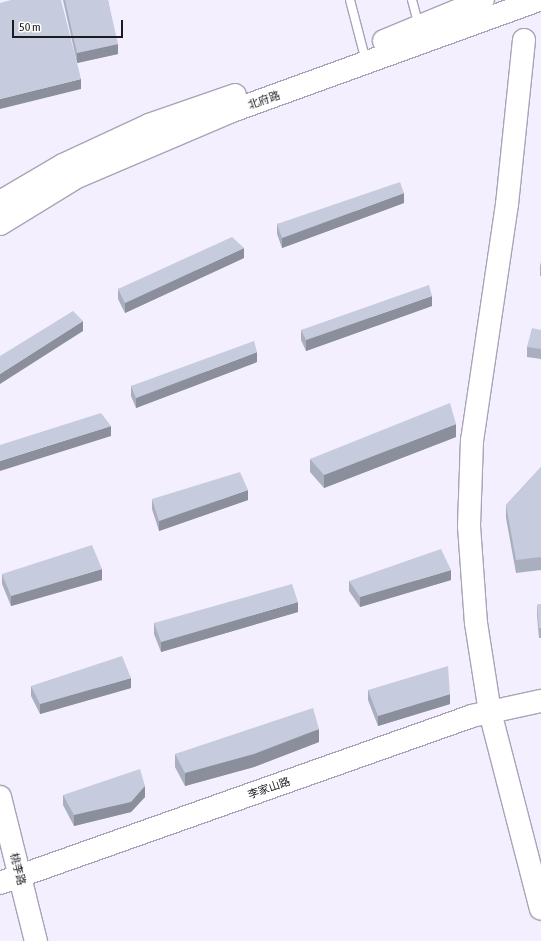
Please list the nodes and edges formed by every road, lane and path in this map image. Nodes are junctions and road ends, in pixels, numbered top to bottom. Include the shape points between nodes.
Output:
1 (350, 0) edge
2 (412, 0) edge
3 (483, 0) edge
4 (538, 0) edge
5 (419, 26) junction
6 (524, 40) dead end
7 (363, 50) junction
8 (0, 202) edge
9 (0, 224) edge
10 (541, 701) edge
11 (490, 712) junction
12 (0, 797) edge
13 (10, 879) edge
14 (541, 909) edge
15 (36, 941) edge

1 - 7 lane
2 - 5 lane
3 - 5 street, 北府路
4 - 9 street, 北府路 via 232,111 75,178
5 - 7 street, 北府路
6 - 11 street via 506,212 472,440 469,526 476,623
7 - 8 street, 北府路 via 149,125 63,165
10 - 11 street, 李家山路
11 - 13 street, 李家山路
11 - 14 street
12 - 13 street, 桃李路
13 - 15 street, 桃李路

